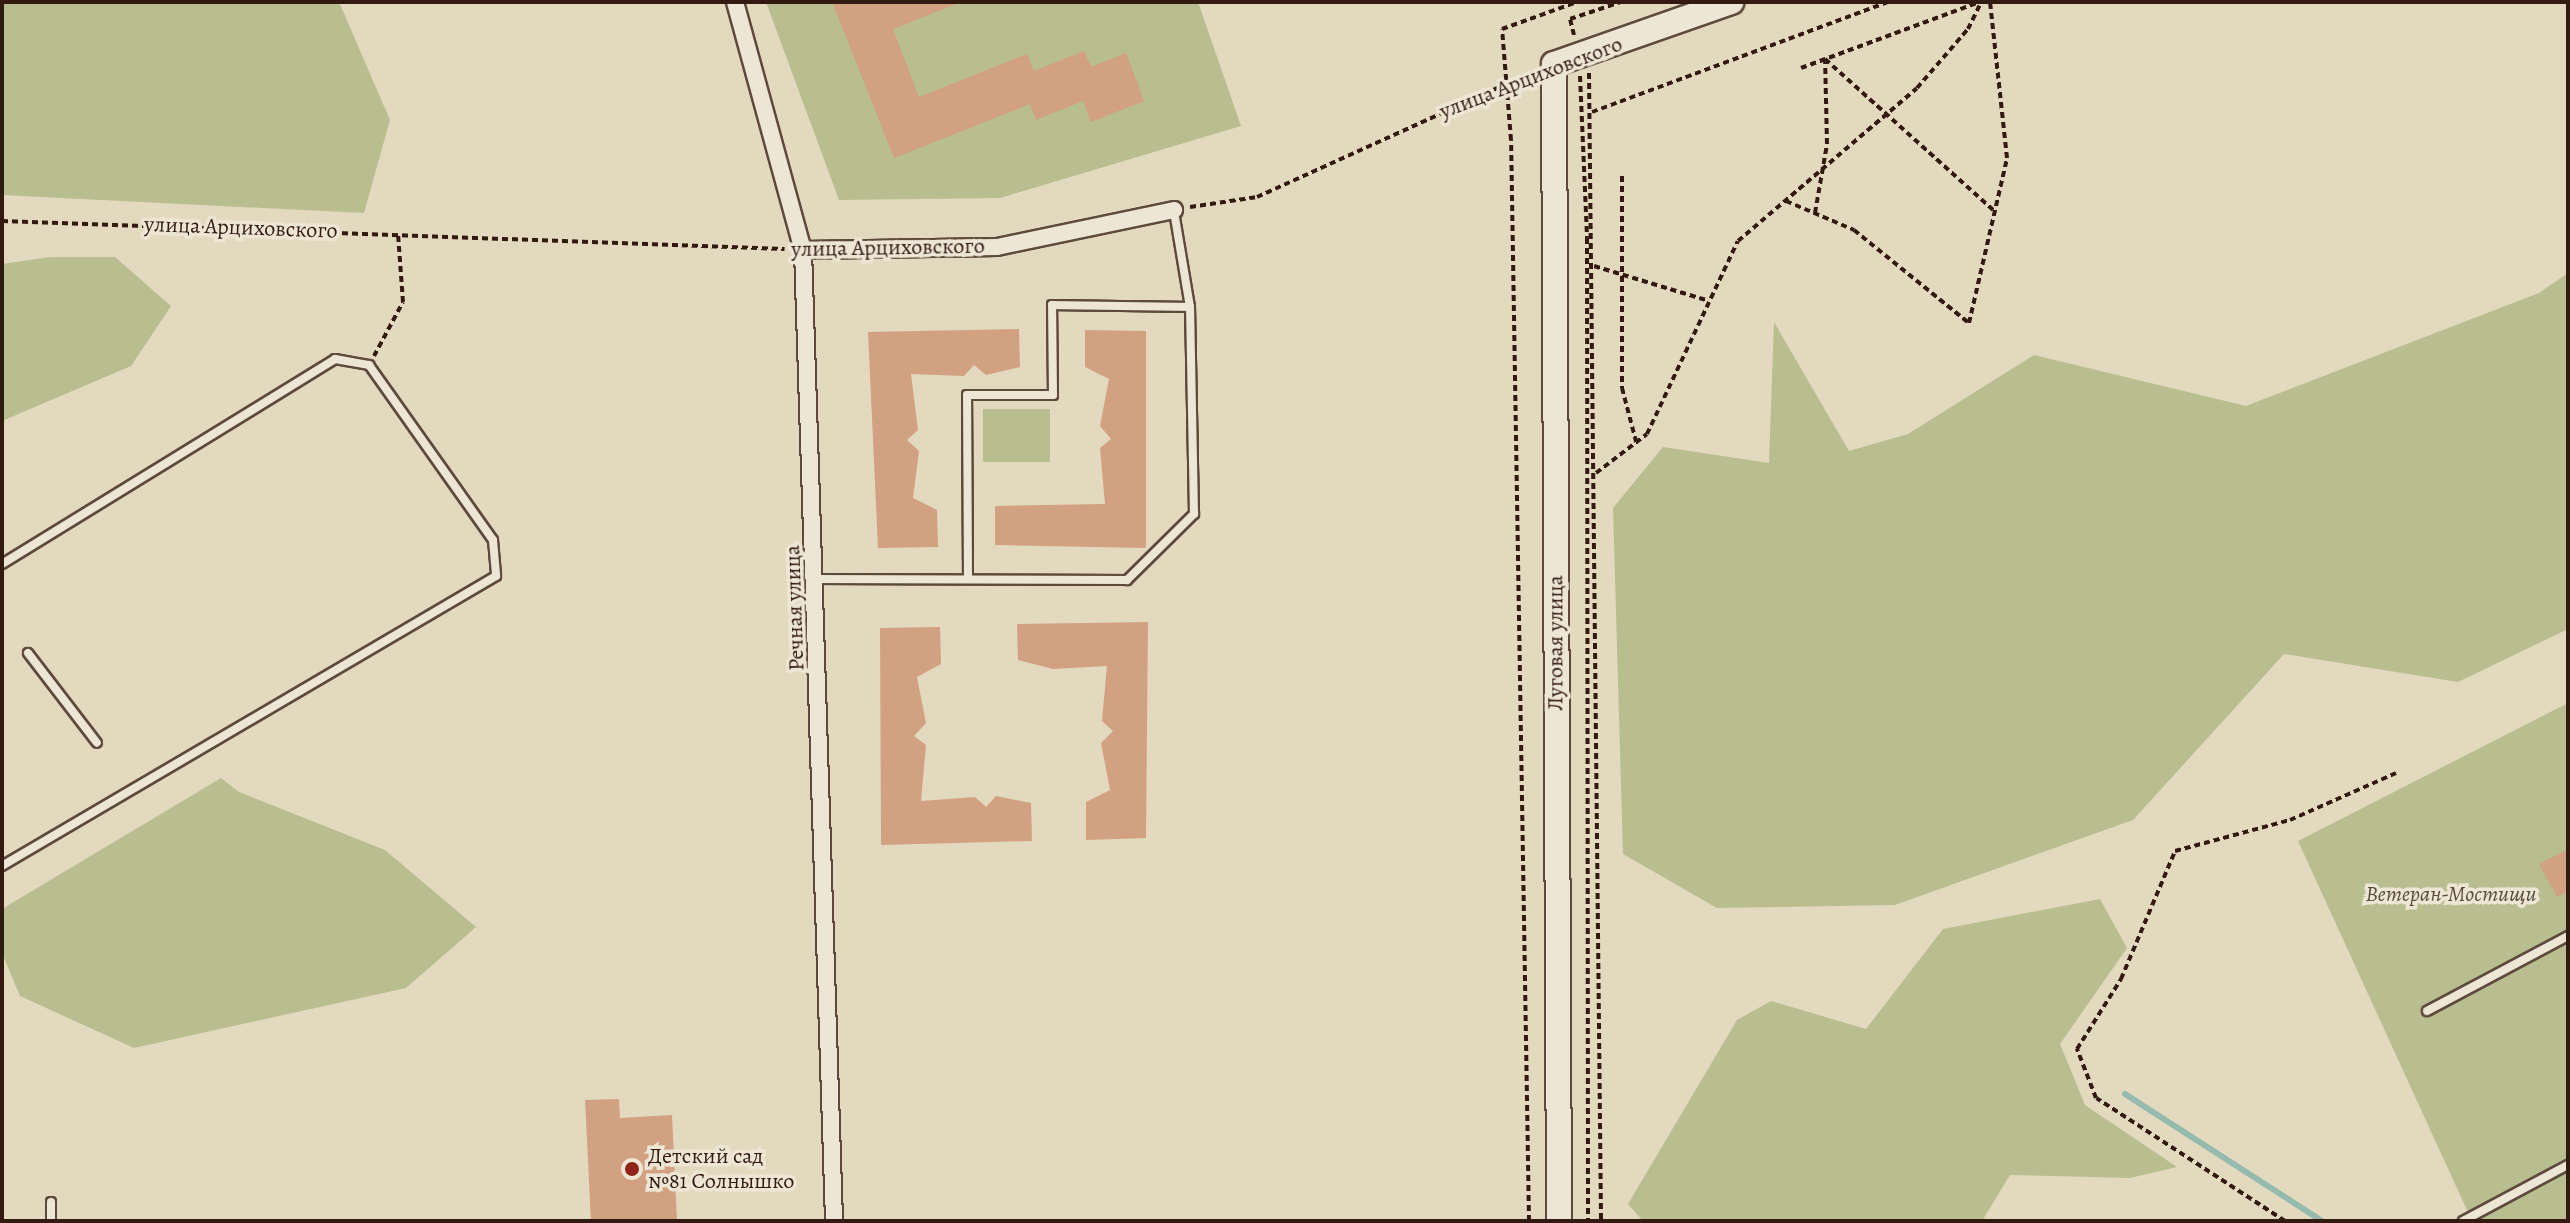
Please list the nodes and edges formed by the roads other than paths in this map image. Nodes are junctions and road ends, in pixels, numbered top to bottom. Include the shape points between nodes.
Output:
1 (735, 2) edge
2 (1731, 2) edge
3 (1554, 64) joint
4 (1174, 210) joint
5 (803, 250) junction
6 (1190, 307) junction
7 (2, 564) edge
8 (968, 578) junction
9 (817, 579) junction
10 (28, 653) dead end
11 (97, 743) dead end
12 (2, 866) edge
13 (2568, 936) edge
14 (2427, 1011) dead end
15 (2568, 1165) edge
16 (51, 1202) dead end
17 (51, 1221) edge
18 (834, 1221) edge
19 (1559, 1221) edge
20 (2463, 1221) edge

1 - 5 street, Речная улица
2 - 3 street, улица Арциховского
3 - 19 street, Луговая улица
4 - 5 street, улица Арциховского via 997,247
4 - 6 lane
5 - 9 street, Речная улица
6 - 8 lane via 1194,514 1127,580
6 - 8 lane via 1052,305 1053,395 967,395
7 - 12 lane via 335,359 369,365 493,540 496,576
8 - 9 lane
9 - 18 street, Речная улица
10 - 11 lane
13 - 14 lane
15 - 20 lane
16 - 17 lane

